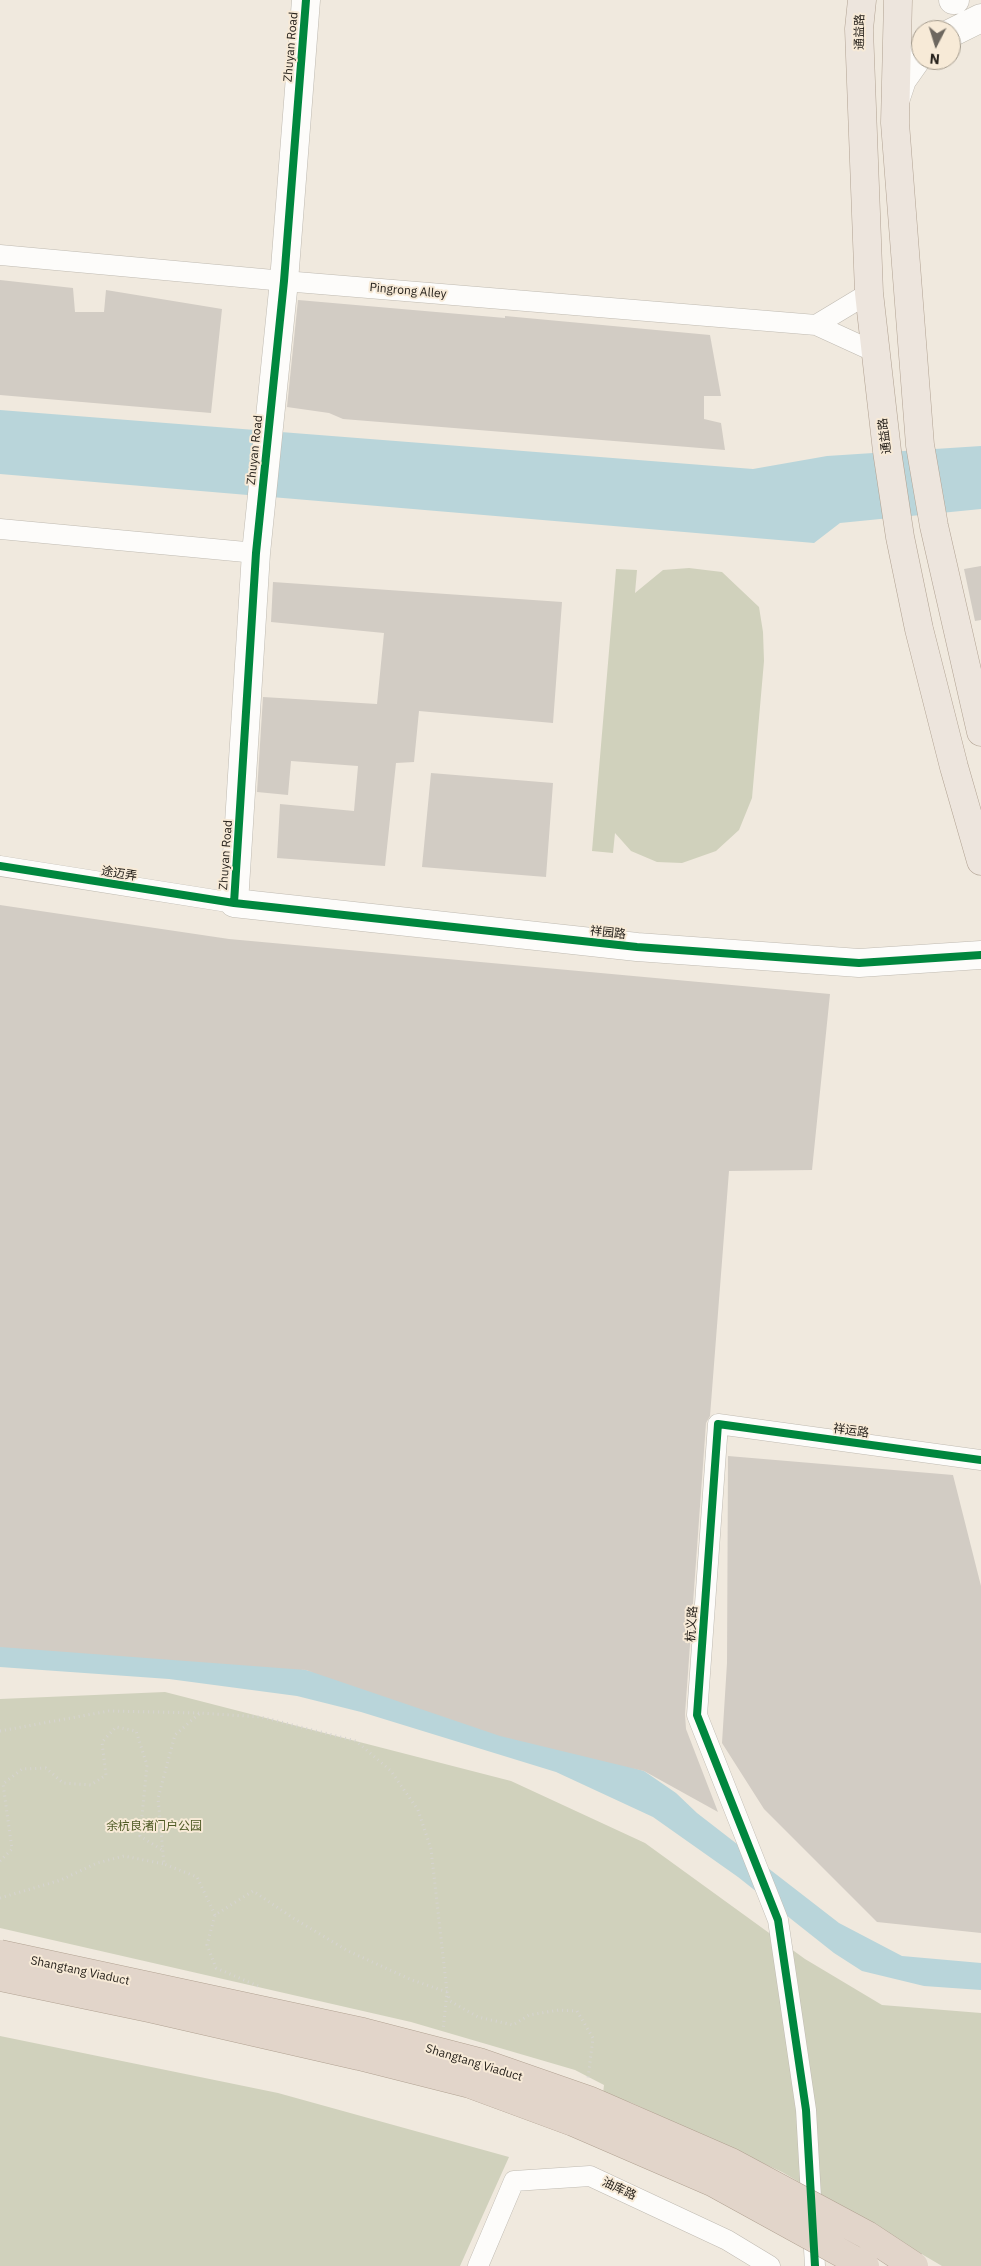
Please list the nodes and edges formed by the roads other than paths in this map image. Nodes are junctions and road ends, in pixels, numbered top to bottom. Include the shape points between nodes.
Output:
1 (306, 0) edge
2 (862, 0) edge
3 (898, 0) edge
4 (981, 18) edge
5 (961, 28) edge
6 (911, 67) edge
7 (896, 98) junction
8 (0, 255) edge
9 (284, 281) junction
10 (869, 293) junction
11 (816, 325) junction
12 (876, 352) junction
13 (0, 529) edge
14 (256, 553) junction
15 (981, 732) edge
16 (981, 861) edge
17 (0, 866) edge
18 (234, 903) junction
19 (981, 955) edge
20 (718, 1424) joint
21 (981, 1460) edge
22 (0, 1954) edge
23 (0, 1977) edge
24 (478, 2266) edge
25 (770, 2266) edge
26 (815, 2266) edge
27 (865, 2266) edge
28 (914, 2266) edge

1 - 9 street, Zhuyan Road
2 - 10 main road, 通益路 via 859,38
3 - 7 main road
4 - 5 street
6 - 7 street
7 - 15 main road via 895,123 920,445 934,526
8 - 9 street, Pingrong Alley
9 - 11 street, Pingrong Alley
9 - 14 street, Zhuyan Road
10 - 11 street
10 - 12 main road, 通益路
11 - 12 street, Pingrong Alley
12 - 16 main road, 通益路 via 900,537 919,628
13 - 14 street
14 - 18 street, Zhuyan Road
17 - 18 street, 途迈弄
18 - 19 street, 祥园路 via 637,947 859,963
20 - 21 street, 祥运路
20 - 26 street, 杭义路 via 697,1715 778,1920 806,2110
22 - 28 highway, Shangtang Viaduct, bridge via 363,2032 479,2062 591,2101 731,2162 867,2235
23 - 27 highway, Shangtang Viaduct, bridge via 264,2034 470,2084 573,2122 714,2183
24 - 25 street, 油库路 via 514,2181 590,2176 726,2240

